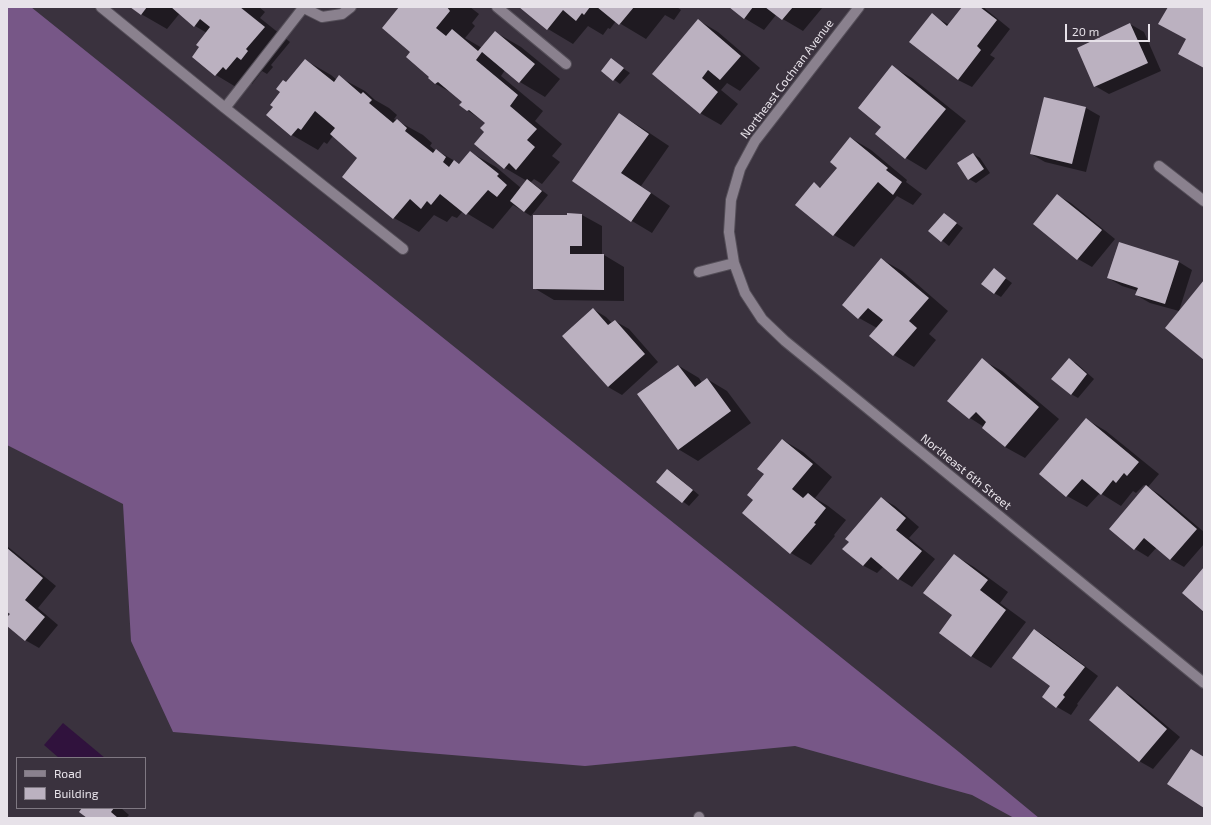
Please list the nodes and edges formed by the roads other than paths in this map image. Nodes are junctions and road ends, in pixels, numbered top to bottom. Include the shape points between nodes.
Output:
1 (101, 7) edge
2 (303, 7) edge
3 (351, 7) edge
4 (497, 7) edge
5 (858, 7) edge
6 (566, 64) dead end
7 (225, 108) junction
8 (1159, 166) dead end
9 (1204, 201) edge
10 (403, 249) dead end
11 (734, 263) junction
12 (699, 272) dead end
13 (1204, 683) edge

1 - 7 street
2 - 3 street via 322,17 342,14
2 - 7 street
4 - 6 street
5 - 11 street, Northeast Cochran Avenue via 755,141 740,169 731,200 729,232
7 - 10 street
8 - 9 street
11 - 12 street
11 - 13 street, Northeast 6th Street via 745,293 762,320 785,342

